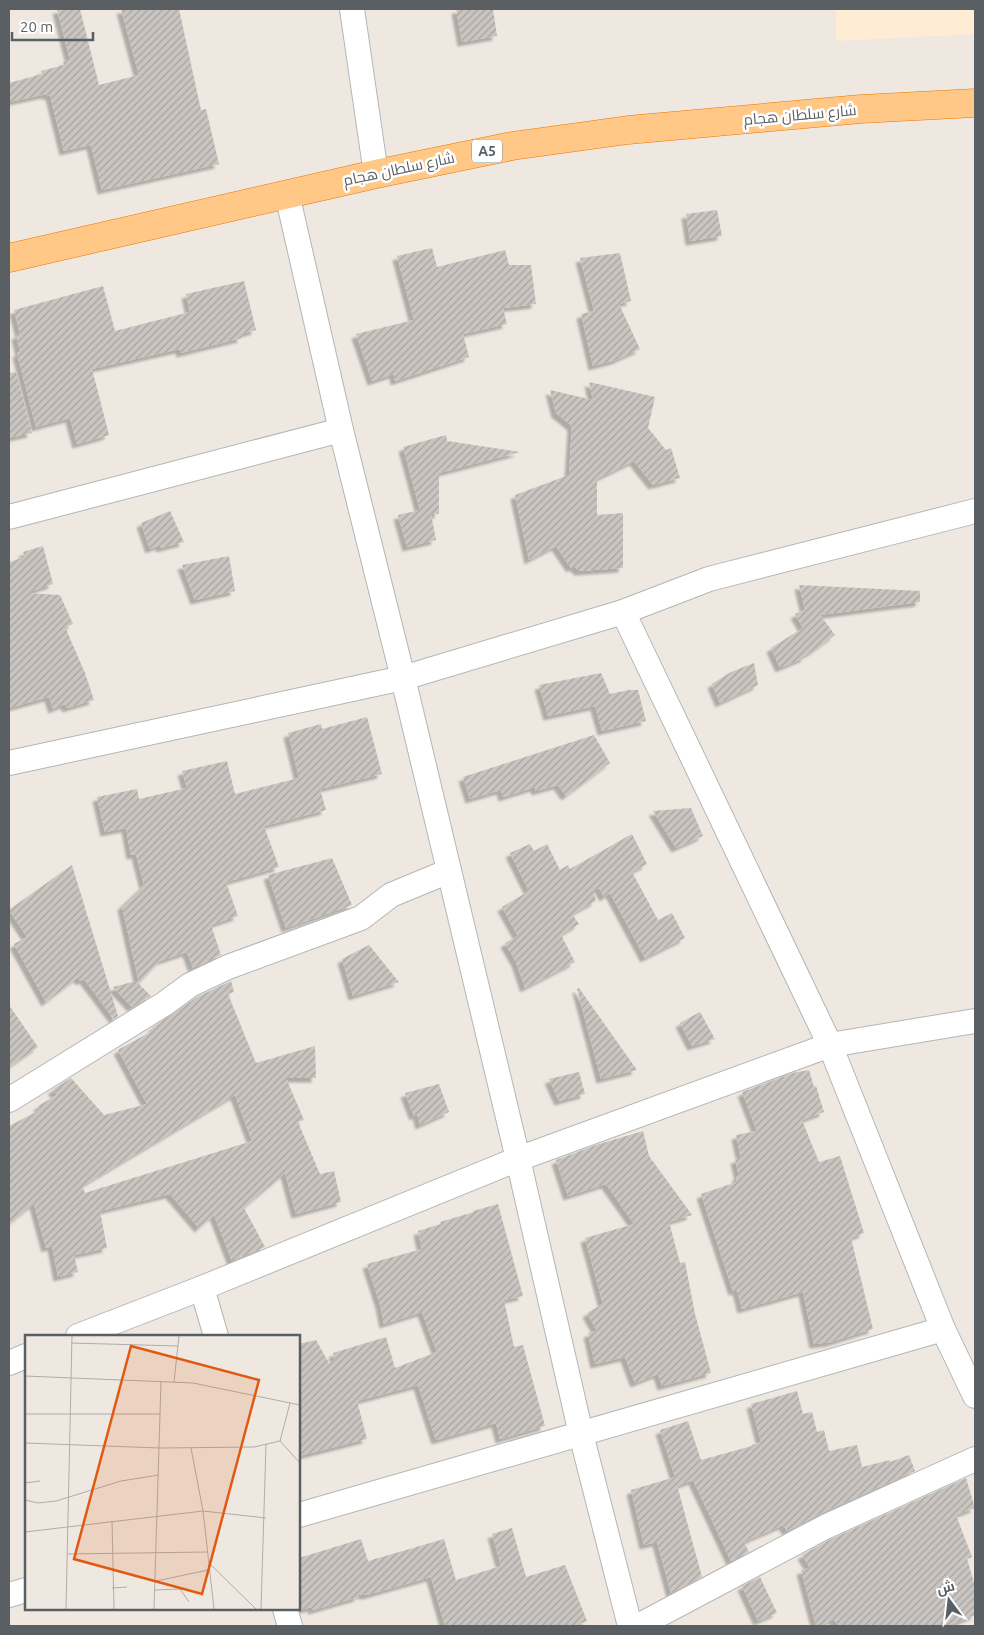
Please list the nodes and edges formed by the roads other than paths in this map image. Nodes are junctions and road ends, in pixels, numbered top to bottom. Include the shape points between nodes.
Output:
1 (352, 9) edge
2 (975, 103) edge
3 (376, 174) junction
4 (287, 194) junction
5 (9, 258) edge
6 (341, 430) junction
7 (975, 511) edge
8 (9, 517) edge
9 (623, 612) junction
10 (403, 678) junction
11 (9, 763) edge
12 (449, 871) junction
13 (975, 1021) edge
14 (830, 1045) junction
15 (9, 1100) edge
16 (518, 1160) junction
17 (202, 1288) junction
18 (943, 1329) junction
19 (81, 1335) edge
20 (216, 1335) edge
21 (25, 1356) edge
22 (9, 1363) edge
23 (975, 1396) edge
24 (581, 1434) junction
25 (975, 1459) edge
26 (300, 1515) edge
27 (25, 1590) edge
28 (9, 1595) edge
29 (285, 1610) edge
30 (290, 1626) edge
31 (630, 1626) edge
32 (638, 1626) edge

1 - 3 street
2 - 3 highway, شارع سلطان هجام / A5 via 861,109 628,130 512,146
3 - 4 highway, شارع سلطان هجام / A5
4 - 5 highway, شارع سلطان هجام / A5
4 - 6 street
6 - 8 street
6 - 10 street
7 - 9 street via 709,579
9 - 10 street
9 - 14 street
10 - 11 street
10 - 12 street
12 - 15 street via 391,895 360,918 228,967 190,985
12 - 16 street
13 - 14 street
14 - 16 street
14 - 18 street
16 - 17 street
16 - 24 street
17 - 19 street
17 - 20 street
18 - 23 street
18 - 24 street
21 - 22 street
24 - 26 street
24 - 31 street
25 - 32 street via 825,1526
27 - 28 street
29 - 30 street

